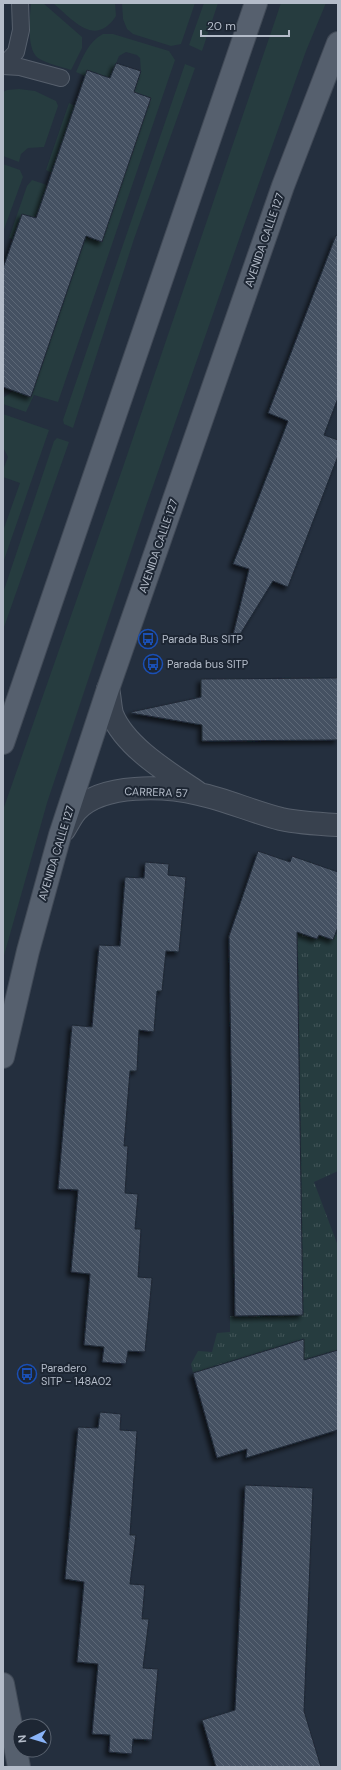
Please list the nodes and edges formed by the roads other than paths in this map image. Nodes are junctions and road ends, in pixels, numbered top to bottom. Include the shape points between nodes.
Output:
1 (20, 3) edge
2 (256, 3) edge
3 (338, 43) edge
4 (3, 66) edge
5 (61, 78) dead end
6 (108, 689) junction
7 (3, 743) edge
8 (200, 794) junction
9 (338, 825) edge
10 (60, 835) junction
11 (3, 1057) edge
12 (3, 1684) edge
13 (20, 1767) edge

1 - 4 lane via 21,30 16,52
2 - 7 main road
3 - 6 main road, AVENIDA CALLE 127 via 283,186
4 - 5 lane via 34,70
6 - 8 street, CARRERA 57 via 112,713 120,729 142,752
6 - 10 main road, AVENIDA CALLE 127
8 - 9 street, CARRERA 57 via 281,819
8 - 10 street, CARRERA 57 via 152,790 107,793 95,797 77,810
10 - 11 main road, AVENIDA CALLE 127 via 28,950
12 - 13 main road

